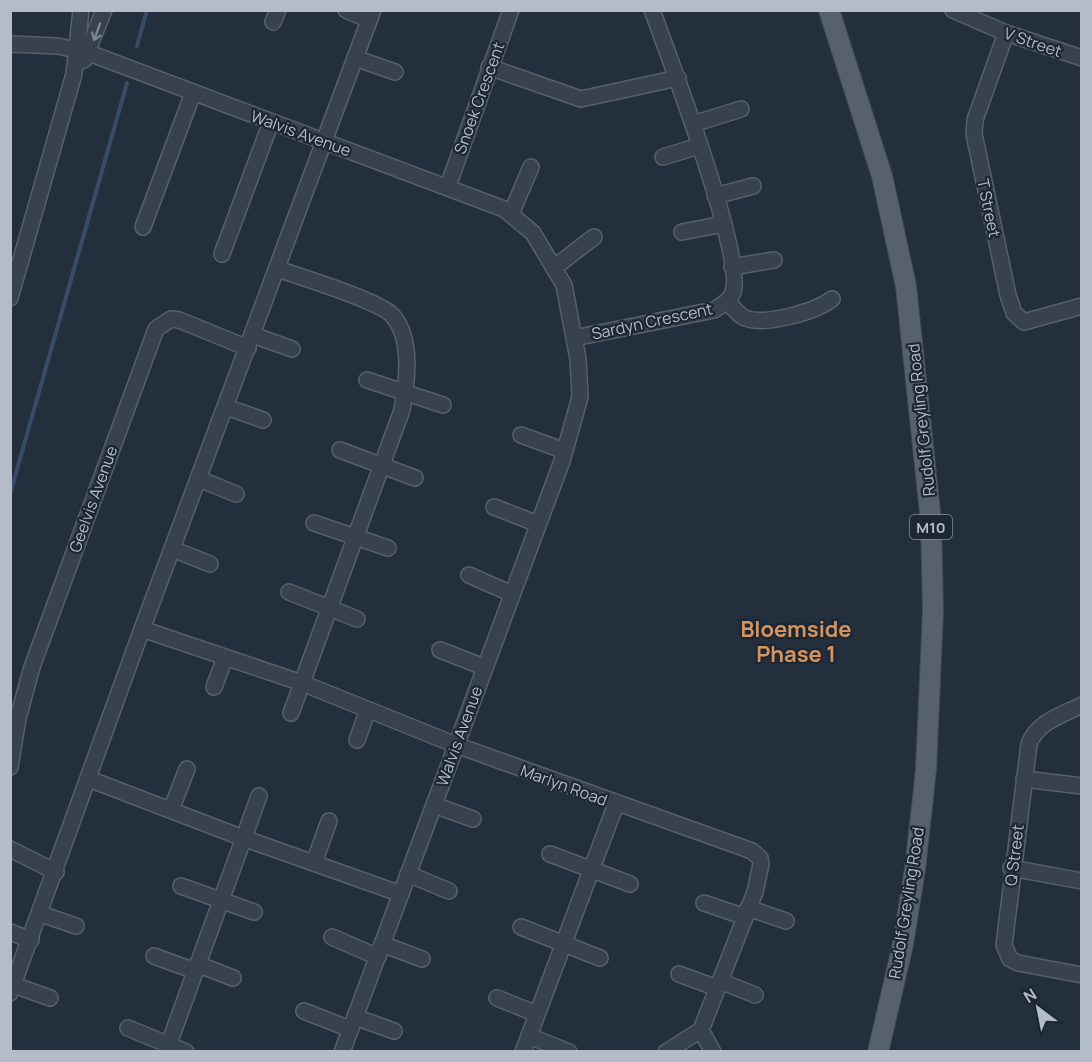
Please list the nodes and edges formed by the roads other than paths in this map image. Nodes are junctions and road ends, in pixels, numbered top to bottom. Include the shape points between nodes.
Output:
1 (81, 10) edge
2 (104, 10) edge
3 (346, 10) edge
4 (511, 10) edge
5 (652, 10) edge
6 (829, 10) edge
7 (952, 10) edge
8 (371, 15) edge
9 (1006, 33) junction
10 (10, 44) edge
11 (82, 52) junction
12 (355, 58) junction
13 (1082, 58) edge
14 (489, 67) junction
15 (395, 72) dead end
16 (678, 78) junction
17 (193, 93) junction
18 (741, 109) dead end
19 (271, 122) junction
20 (693, 124) junction
21 (324, 141) junction
22 (699, 146) junction
23 (663, 156) dead end
24 (531, 167) dead end
25 (448, 186) junction
26 (753, 186) dead end
27 (715, 196) junction
28 (511, 214) junction
29 (724, 224) junction
30 (143, 227) dead end
31 (682, 232) dead end
32 (594, 237) dead end
33 (222, 254) dead end
34 (774, 260) dead end
35 (555, 267) junction
36 (732, 267) junction
37 (278, 269) junction
38 (10, 298) edge
39 (832, 299) dead end
40 (728, 301) junction
41 (1082, 306) edge
42 (574, 338) junction
43 (250, 342) junction
44 (292, 349) dead end
45 (367, 380) dead end
46 (405, 392) junction
47 (443, 405) dead end
48 (226, 407) junction
49 (263, 420) dead end
50 (521, 435) dead end
51 (340, 450) dead end
52 (565, 451) junction
53 (382, 465) junction
54 (415, 478) dead end
55 (199, 479) junction
56 (236, 494) dead end
57 (494, 507) dead end
58 (314, 523) dead end
59 (538, 524) junction
60 (355, 537) junction
61 (388, 548) dead end
62 (172, 549) junction
63 (210, 564) dead end
64 (469, 575) dead end
65 (289, 592) dead end
66 (512, 594) junction
67 (329, 608) junction
68 (357, 619) dead end
69 (142, 629) junction
70 (440, 650) dead end
71 (225, 658) junction
72 (484, 667) junction
73 (302, 683) junction
74 (214, 687) dead end
75 (1082, 705) edge
76 (368, 710) junction
77 (291, 713) dead end
78 (357, 740) dead end
79 (456, 745) junction
80 (10, 767) edge
81 (187, 768) dead end
82 (89, 778) junction
83 (1024, 780) junction
84 (1082, 786) edge
85 (259, 796) dead end
86 (616, 804) junction
87 (434, 805) junction
88 (171, 810) junction
89 (473, 819) dead end
90 (329, 821) dead end
91 (243, 838) junction
92 (10, 849) edge
93 (550, 854) dead end
94 (314, 863) junction
95 (1011, 868) junction
96 (591, 870) junction
97 (56, 872) junction
98 (408, 874) junction
99 (1082, 881) edge
100 (630, 884) dead end
101 (181, 886) dead end
102 (449, 891) dead end
103 (401, 894) junction
104 (221, 900) junction
105 (704, 903) dead end
106 (255, 912) dead end
107 (747, 913) junction
108 (41, 914) junction
109 (786, 921) dead end
110 (76, 926) dead end
111 (521, 927) dead end
112 (10, 932) edge
113 (332, 938) dead end
114 (31, 940) junction
115 (564, 944) junction
116 (380, 950) junction
117 (154, 956) dead end
118 (600, 958) dead end
119 (422, 959) dead end
120 (196, 968) junction
121 (679, 974) dead end
122 (1082, 975) edge
123 (233, 978) dead end
124 (718, 985) junction
125 (12, 989) edge
126 (755, 995) dead end
127 (50, 998) dead end
128 (497, 998) dead end
129 (304, 1011) dead end
130 (537, 1014) junction
131 (353, 1023) junction
132 (128, 1028) dead end
133 (701, 1030) junction
134 (394, 1031) dead end
135 (529, 1036) junction
136 (167, 1048) edge
137 (186, 1052) edge
138 (342, 1052) edge
139 (523, 1052) edge
140 (569, 1052) edge
141 (666, 1052) edge
142 (713, 1052) edge
143 (878, 1052) edge

1 - 11 street
2 -> 11 street
3 - 8 street
4 - 14 street, Snoek Crescent
5 - 16 street, Sardyn Crescent
6 - 143 main road, Rudolf Greyling Road / M10 via 882,176 904,276 931,522 933,611 926,770 903,944
7 - 9 street, V Street
8 - 12 street
9 - 13 street, V Street
9 - 41 street, T Street via 975,120 974,134 1008,295 1014,313 1024,322
10 - 11 street, Walvis Avenue via 58,45
11 - 17 street, Walvis Avenue
11 - 38 street
12 - 15 street
12 - 21 street
14 - 16 street via 581,99
14 - 25 street, Snoek Crescent
16 - 20 street, Sardyn Crescent
17 - 19 street, Walvis Avenue
17 - 30 street
18 - 20 street
19 - 21 street, Walvis Avenue
19 - 33 street
20 - 22 street, Sardyn Crescent
21 - 25 street, Walvis Avenue
21 - 37 street
22 - 23 street
22 - 27 street, Sardyn Crescent
24 - 28 street
25 - 28 street, Walvis Avenue
26 - 27 street
27 - 29 street, Sardyn Crescent
28 - 35 street, Walvis Avenue via 533,233
29 - 31 street
29 - 36 street, Sardyn Crescent
32 - 35 street
34 - 36 street
35 - 42 street, Walvis Avenue via 564,285
36 - 40 street, Sardyn Crescent via 734,291
37 - 43 street
37 - 46 street via 384,308 393,316 408,362
39 - 40 street via 805,312 756,320 740,315
40 - 42 street, Sardyn Crescent via 714,310
42 - 52 street, Walvis Avenue via 580,398
43 - 44 street, Geelvis Avenue
43 - 48 street
43 - 80 street, Geelvis Avenue via 179,320 171,319 156,329 32,667
45 - 46 street
46 - 47 street
46 - 53 street
48 - 49 street
48 - 55 street
50 - 52 street
51 - 53 street
52 - 59 street, Walvis Avenue
53 - 54 street
53 - 60 street
55 - 56 street
55 - 62 street
57 - 59 street
58 - 60 street
59 - 66 street, Walvis Avenue
60 - 61 street
60 - 67 street
62 - 63 street
62 - 69 street
64 - 66 street
65 - 67 street
66 - 72 street, Walvis Avenue
67 - 68 street
67 - 73 street
69 - 71 street, Marlyn Road
69 - 82 street
70 - 72 street, Walvis Avenue
71 - 73 street, Marlyn Road
71 - 74 street
72 - 79 street, Walvis Avenue
73 - 76 street, Marlyn Road
73 - 77 street
75 - 83 street, Q Street via 1047,722 1033,734
76 - 78 street
76 - 79 street, Marlyn Road
79 - 86 street, Marlyn Road
79 - 87 street, Walvis Avenue
81 - 88 street
82 - 88 street
82 - 97 street
83 - 84 street
83 - 95 street, Q Street
85 - 91 street
86 - 96 street
86 - 107 street, Marlyn Road via 752,851 761,864
87 - 89 street, Walvis Avenue
87 - 98 street, Walvis Avenue
88 - 91 street
90 - 94 street
91 - 94 street
91 - 104 street
92 - 97 street
93 - 96 street
94 - 103 street
95 - 99 street
95 - 122 street, Q Street via 1005,931 1007,954 1018,963
96 - 100 street
96 - 115 street
97 - 108 street
98 - 102 street
98 - 103 street, Walvis Avenue
101 - 104 street
103 - 116 street, Walvis Avenue
104 - 106 street
104 - 120 street
105 - 107 street
107 - 109 street
107 - 124 street
108 - 110 street
108 - 114 street
111 - 115 street
112 - 114 street
113 - 116 street
114 - 125 street
115 - 118 street
115 - 130 street
116 - 119 street
116 - 131 street, Walvis Avenue
117 - 120 street
120 - 123 street
120 - 136 street
121 - 124 street
124 - 126 street
124 - 133 street
125 - 127 street
128 - 130 street
129 - 131 street
130 - 135 street
131 - 134 street
131 - 138 street, Walvis Avenue
132 - 136 street
133 - 141 street
133 - 142 street
135 - 139 street
135 - 140 street
136 - 137 street

